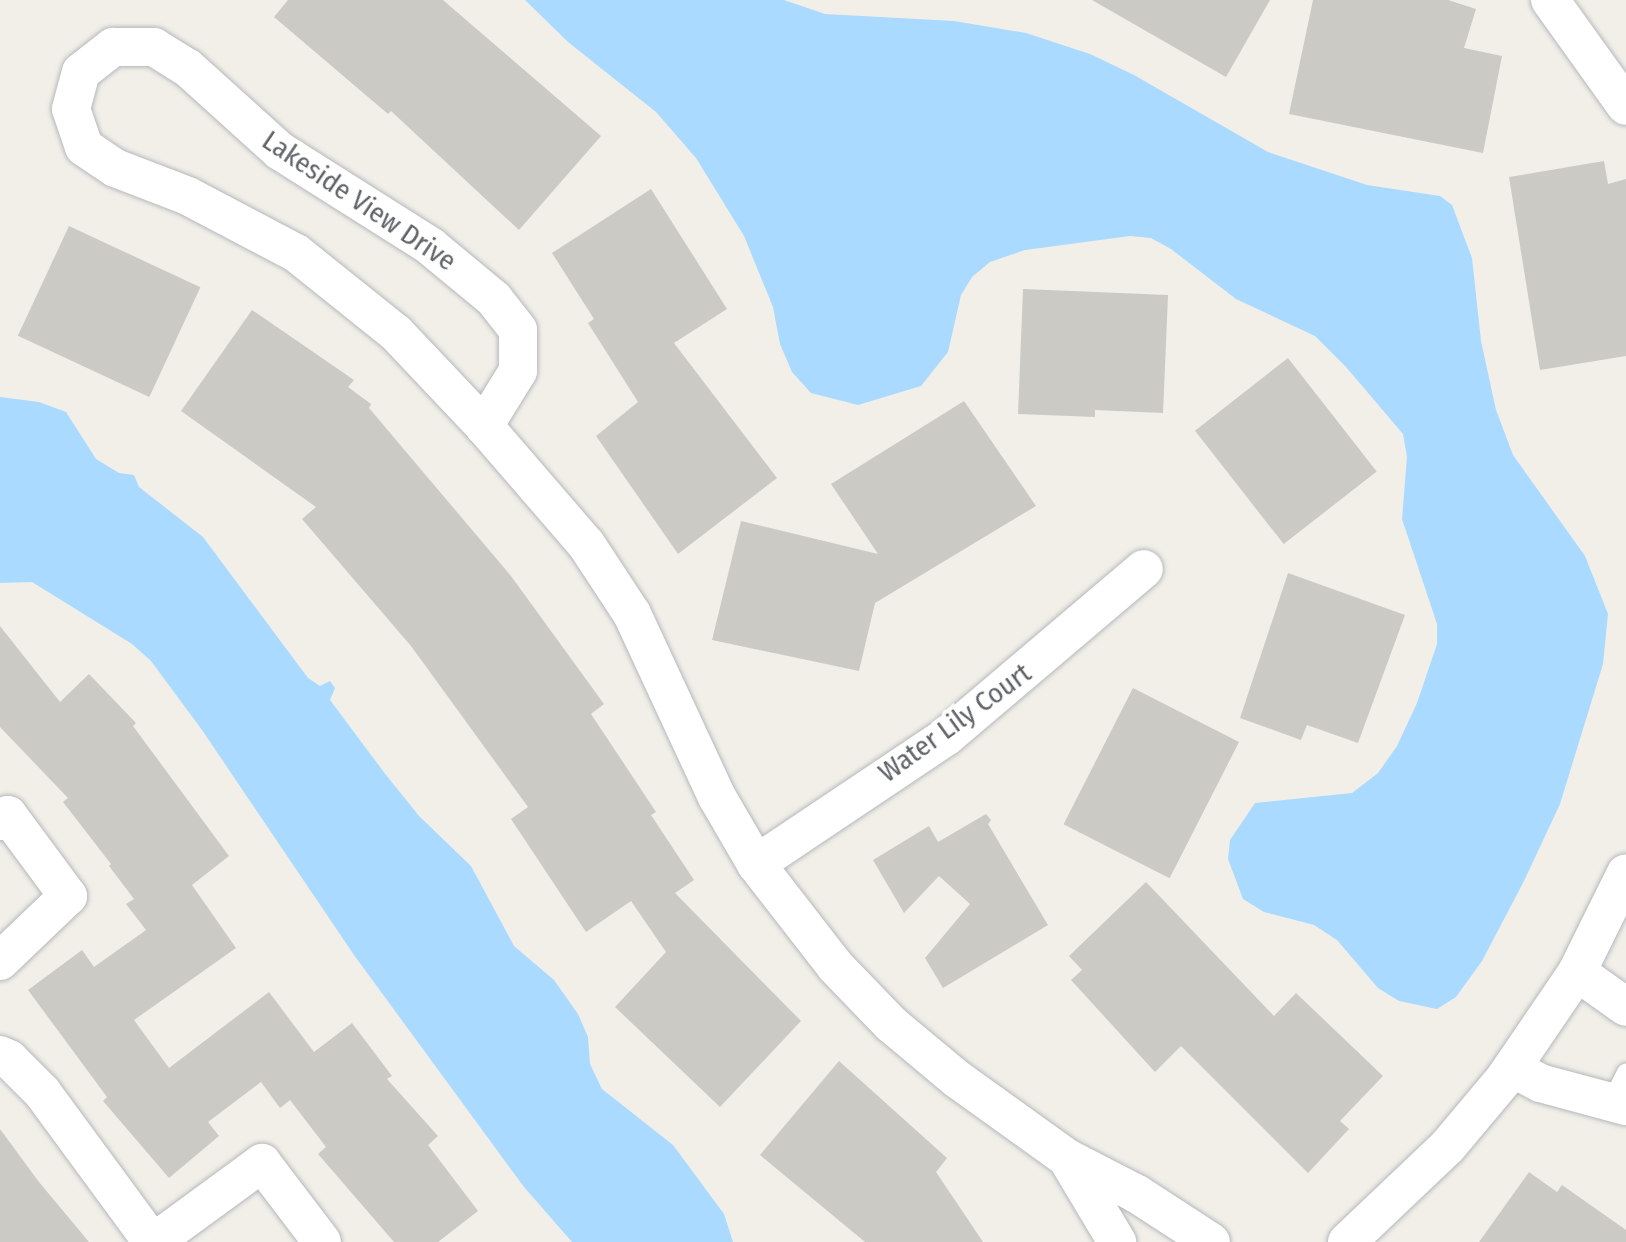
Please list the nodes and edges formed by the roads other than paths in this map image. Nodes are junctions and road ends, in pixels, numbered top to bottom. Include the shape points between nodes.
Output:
1 (1550, 0) edge
2 (1626, 106) edge
3 (484, 426) junction
4 (1144, 569) dead end
5 (0, 821) edge
6 (756, 864) junction
7 (1626, 873) edge
8 (0, 961) edge
9 (1577, 972) junction
10 (1626, 1007) edge
11 (0, 1056) edge
12 (1512, 1068) junction
13 (1621, 1094) edge
14 (1067, 1158) junction
15 (152, 1242) edge
16 (322, 1242) edge
17 (1116, 1242) edge
18 (1211, 1242) edge
19 (1346, 1242) edge

1 - 2 street
3 - 3 street, Lakeside View Drive via 386,323 296,252 188,196 115,168 84,147 71,109 81,72 113,47 154,47 188,68 280,151 464,271 518,330 518,371
3 - 6 street, Lakeside View Drive via 586,544 632,614
4 - 6 street, Water Lily Court via 946,736
5 - 8 street via 8,815 68,896
6 - 14 street, Lakeside View Drive via 834,966 891,1024
7 - 9 street
9 - 10 street
9 - 12 street
11 - 15 street via 42,1092
12 - 13 street via 1540,1083
12 - 19 street via 1448,1146
14 - 17 street, Lakeside View Drive
14 - 18 street, Lakeside View Drive
15 - 16 street via 262,1164

